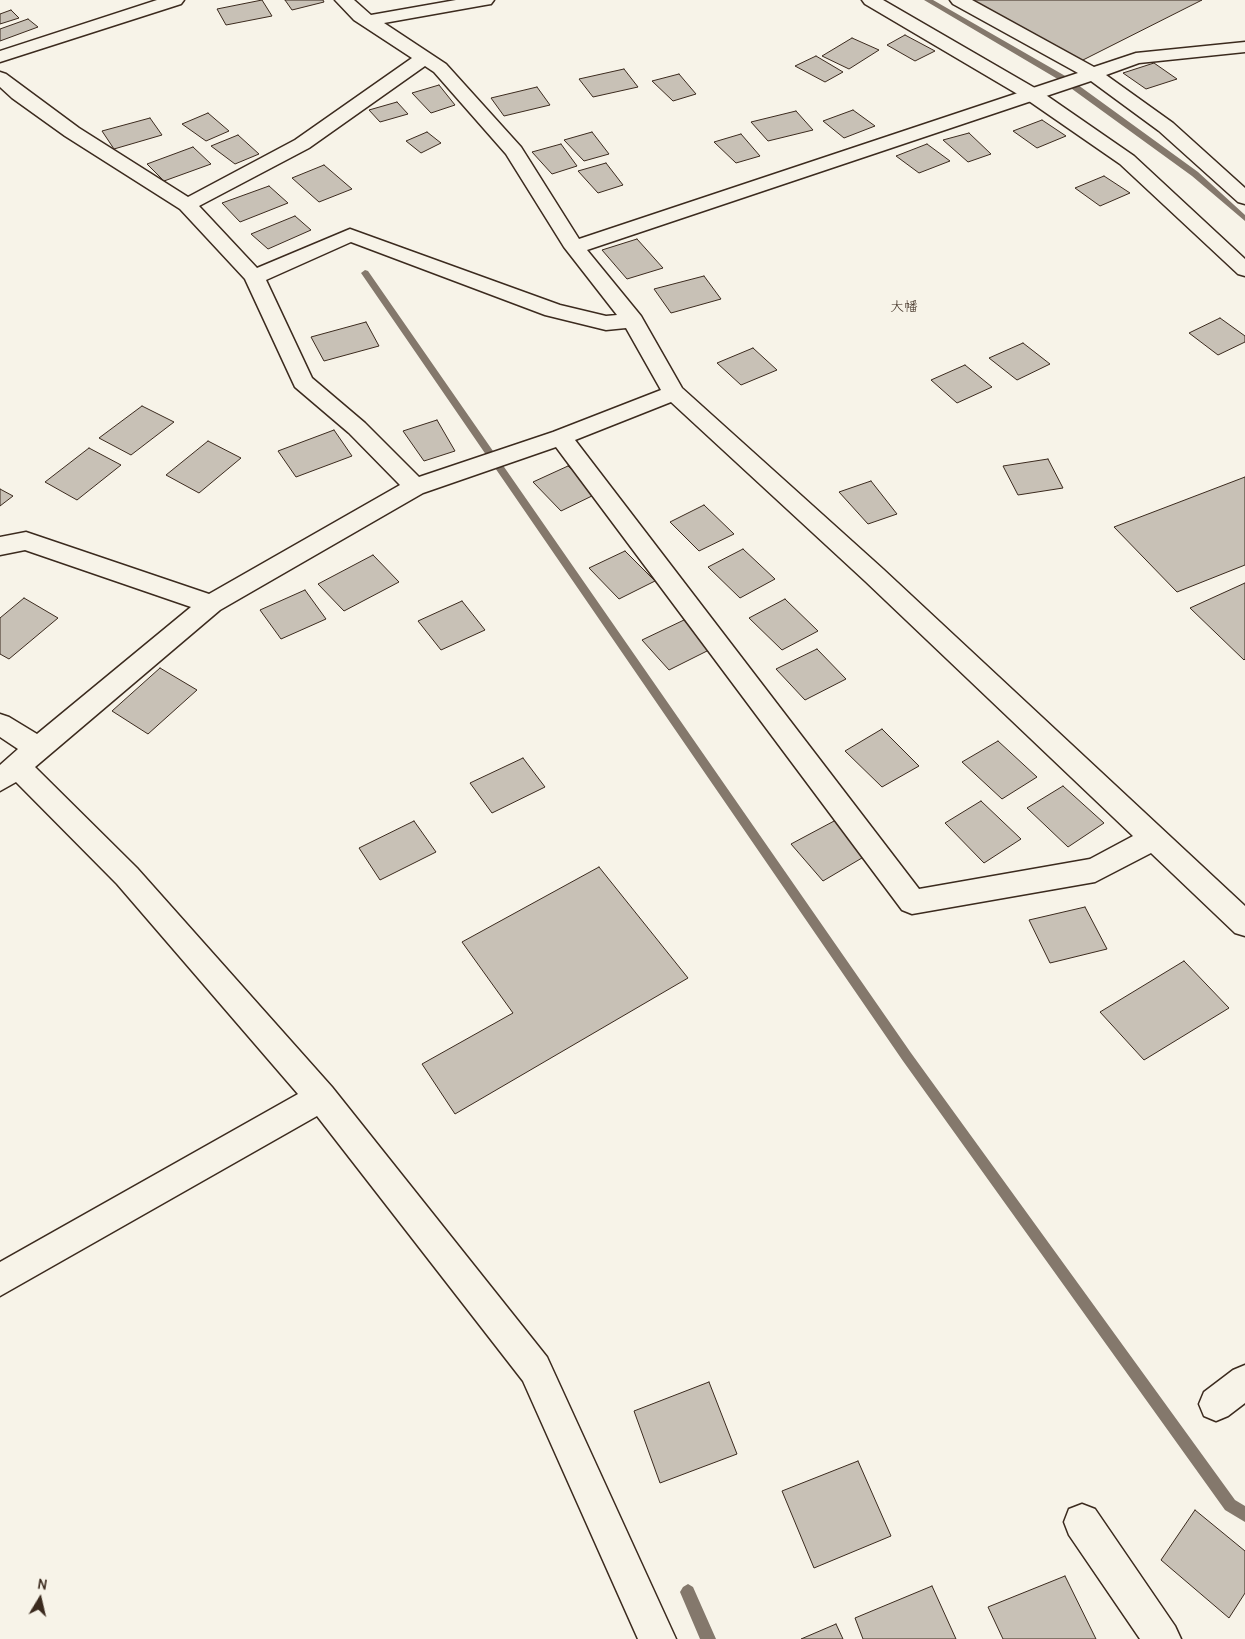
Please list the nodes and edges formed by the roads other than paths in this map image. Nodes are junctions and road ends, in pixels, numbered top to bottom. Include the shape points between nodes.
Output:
1 (175, 0) edge
2 (344, 0) edge
3 (485, 0) edge
4 (871, 0) edge
5 (959, 0) edge
6 (368, 21) junction
7 (1245, 47) edge
8 (0, 57) edge
9 (424, 58) junction
10 (1086, 75) junction
11 (0, 78) edge
12 (1033, 95) junction
13 (1245, 198) edge
14 (187, 204) junction
15 (574, 247) junction
16 (1245, 270) edge
17 (254, 277) junction
18 (633, 321) junction
19 (674, 393) junction
20 (561, 437) junction
21 (415, 487) junction
22 (0, 546) edge
23 (210, 604) junction
24 (0, 724) edge
25 (18, 764) edge
26 (1153, 838) junction
27 (1245, 924) edge
28 (321, 1097) junction
29 (0, 1280) edge
30 (1245, 1382) edge
31 (1216, 1404) dead end
32 (1082, 1522) dead end
33 (657, 1639) edge
34 (1162, 1639) edge

1 - 8 street
2 - 6 street
3 - 6 street
4 - 12 street
5 - 10 street
6 - 9 street
7 - 10 street via 1136,58
9 - 14 street via 302,144
9 - 15 street via 440,68 514,151
10 - 12 street
10 - 13 street via 1166,127
11 - 14 street via 72,132
12 - 15 street
12 - 16 street via 1127,160
14 - 17 street
15 - 18 street
17 - 18 street via 350,235 553,310 606,324
17 - 21 street via 303,382 357,428
18 - 19 street
19 - 20 street
19 - 26 street
20 - 21 street
20 - 26 street via 912,902 1095,870
21 - 23 street
22 - 23 street via 26,541
23 - 25 street
24 - 25 street
25 - 28 street via 126,876
26 - 27 street
28 - 29 street
28 - 33 street via 535,1370
30 - 31 street
32 - 34 street

